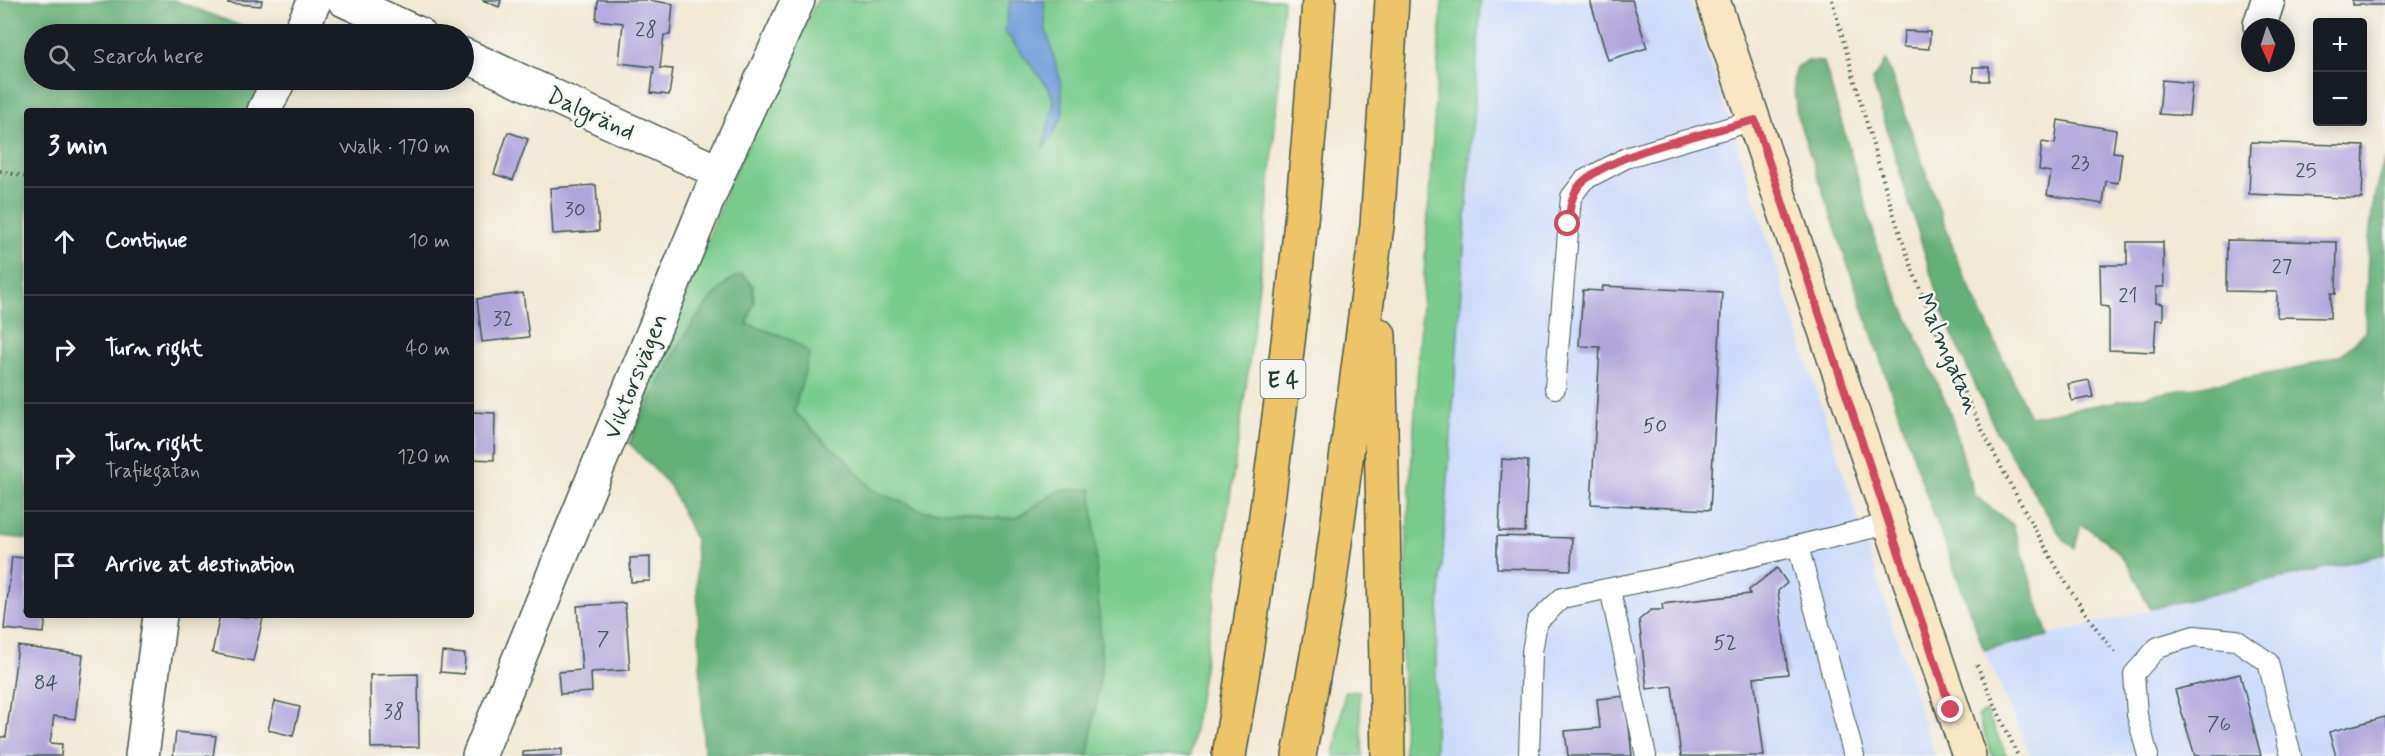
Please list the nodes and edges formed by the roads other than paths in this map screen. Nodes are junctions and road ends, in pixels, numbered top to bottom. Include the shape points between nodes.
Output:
1 (315, 0) edge
2 (344, 0) edge
3 (798, 0) edge
4 (1319, 0) edge
5 (1392, 0) edge
6 (1713, 0) edge
7 (304, 24) edge
8 (397, 24) edge
9 (474, 60) edge
10 (274, 90) edge
11 (265, 108) edge
12 (1755, 120) junction
13 (719, 172) junction
14 (1377, 226) junction
15 (1555, 388) dead end
16 (1888, 524) junction
17 (1798, 546) junction
18 (1610, 589) junction
19 (160, 618) edge
20 (142, 756) edge
21 (479, 756) edge
22 (1229, 756) edge
23 (1299, 756) edge
24 (1388, 756) edge
25 (1529, 756) edge
26 (1646, 756) edge
27 (1854, 756) edge
28 (1969, 756) edge
29 (2148, 756) edge
30 (2291, 756) edge

1 - 7 street
2 - 8 street
3 - 13 street, Viktorsvägen
4 - 22 highway, E 4 via 1300,242 1259,578
5 - 14 highway
6 - 12 main road
9 - 13 street, Dalgränd
10 - 11 street
12 - 15 lane via 1628,157 1584,180 1571,197
12 - 16 main road
13 - 21 street, Viktorsvägen
14 - 23 highway via 1329,588
14 - 24 highway
16 - 17 lane
16 - 28 main road
17 - 18 lane
17 - 27 lane
18 - 25 lane via 1562,598 1537,622 1532,652
18 - 26 lane
19 - 20 street
29 - 30 lane via 2137,715 2134,674 2158,647 2194,636 2236,640 2268,662

